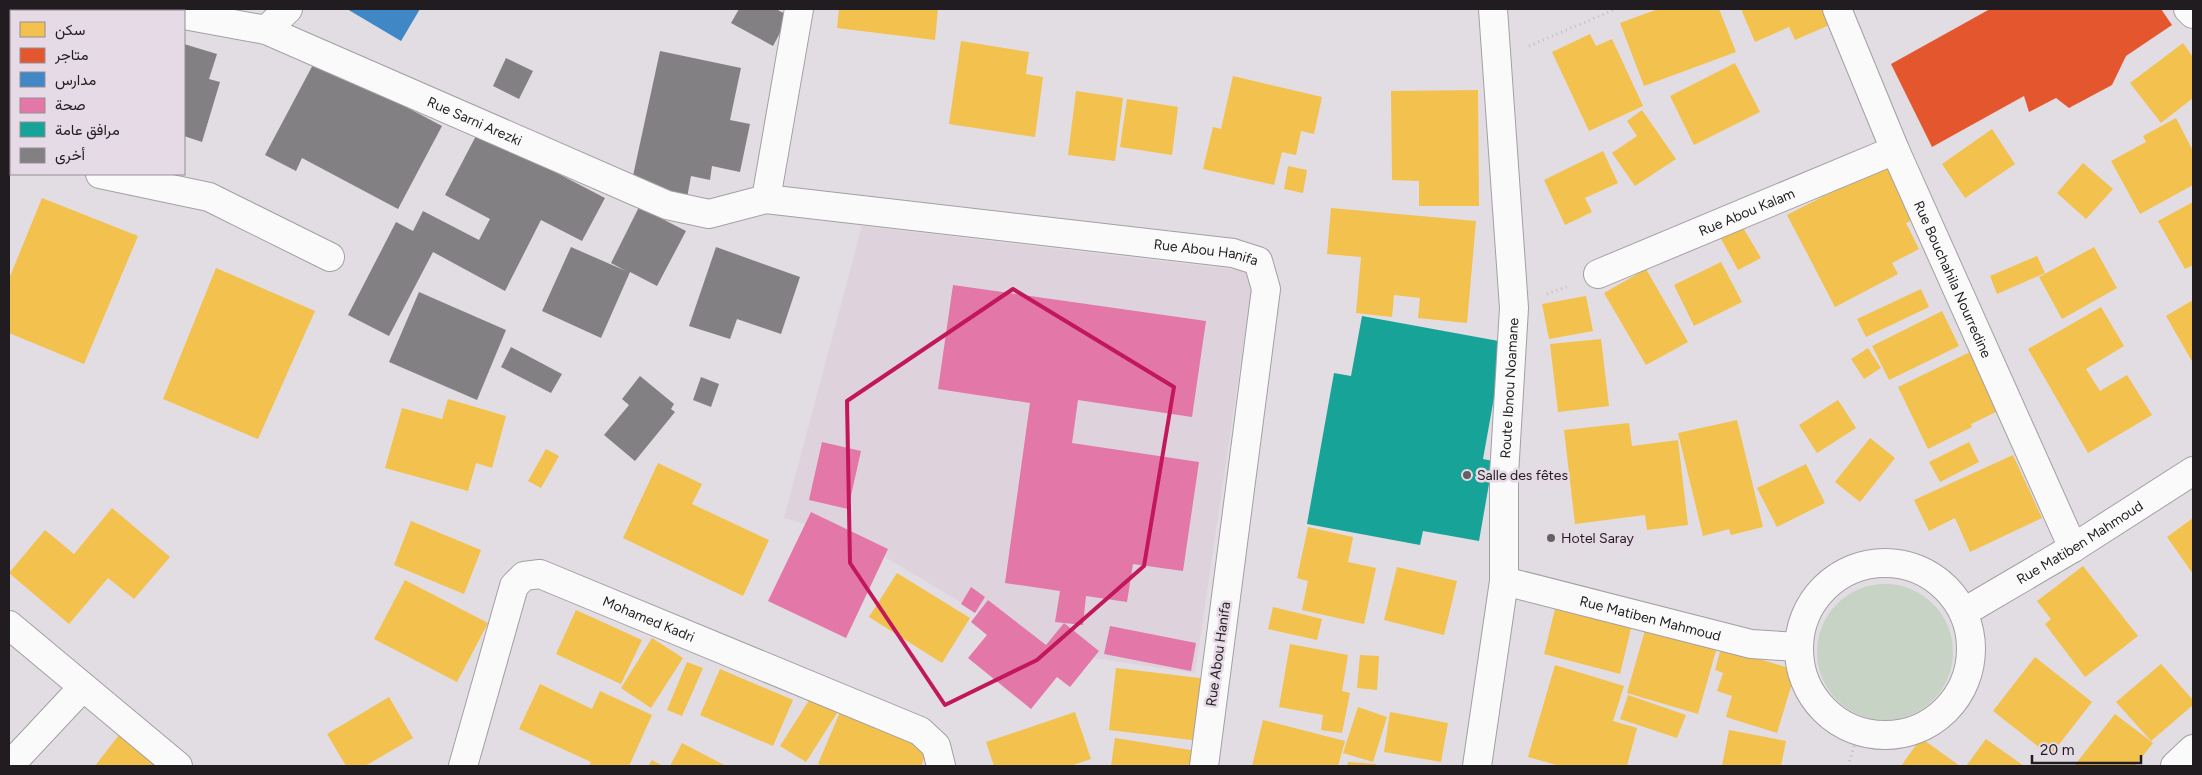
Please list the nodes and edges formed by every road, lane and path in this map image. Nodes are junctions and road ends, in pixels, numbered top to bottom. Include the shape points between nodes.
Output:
1 (288, 9) edge
2 (799, 9) edge
3 (1493, 9) edge
4 (1616, 9) edge
5 (1837, 9) edge
6 (2188, 9) edge
7 (2193, 14) edge
8 (185, 15) edge
9 (271, 19) edge
10 (1496, 60) junction
11 (1895, 150) junction
12 (105, 175) edge
13 (766, 199) junction
14 (330, 257) dead end
15 (1598, 274) joint
16 (1514, 308) junction
17 (2193, 471) edge
18 (2073, 548) junction
19 (1504, 581) junction
20 (1964, 612) junction
21 (9, 626) edge
22 (1798, 647) junction
23 (83, 687) junction
24 (1859, 731) junction
25 (2193, 749) edge
26 (9, 766) edge
27 (178, 766) edge
28 (463, 766) edge
29 (941, 766) edge
30 (1204, 766) edge
31 (1477, 766) edge
32 (1848, 766) edge
33 (2175, 766) edge

1 - 9 street
2 - 13 street
3 - 10 street, Route Ibnou Noamane
4 - 10 path
5 - 11 street, Rue Bouchahila Nourredine
6 - 7 street
8 - 9 street, Rue Sarni Arezki
9 - 13 street, Rue Sarni Arezki via 667,205 709,214
10 - 16 street, Route Ibnou Noamane
11 - 15 street, Rue Abou Kalam
11 - 18 street, Rue Bouchahila Nourredine
12 - 14 street via 209,197
13 - 30 street, Rue Abou Hanifa via 1223,252 1258,261 1266,290
15 - 16 path
16 - 19 street, Route Ibnou Noamane via 1504,475
17 - 18 street, Rue Matiben Mahmoud
18 - 20 street, Rue Matiben Mahmoud
19 - 22 street, Rue Matiben Mahmoud via 1750,644
19 - 31 street, Route Ibnou Noamane
20 - 22 street via 1937,579 1910,566 1879,562 1850,569 1825,586 1803,620
20 - 24 street via 1972,643 1969,673 1956,700 1934,721 1905,734 1875,736
21 - 23 street
22 - 24 street via 1800,665 1810,694 1830,717
23 - 26 street
23 - 27 street
24 - 32 path
25 - 33 street
28 - 29 street, Mohamed Kadri via 514,586 524,576 540,574 920,731 936,746

